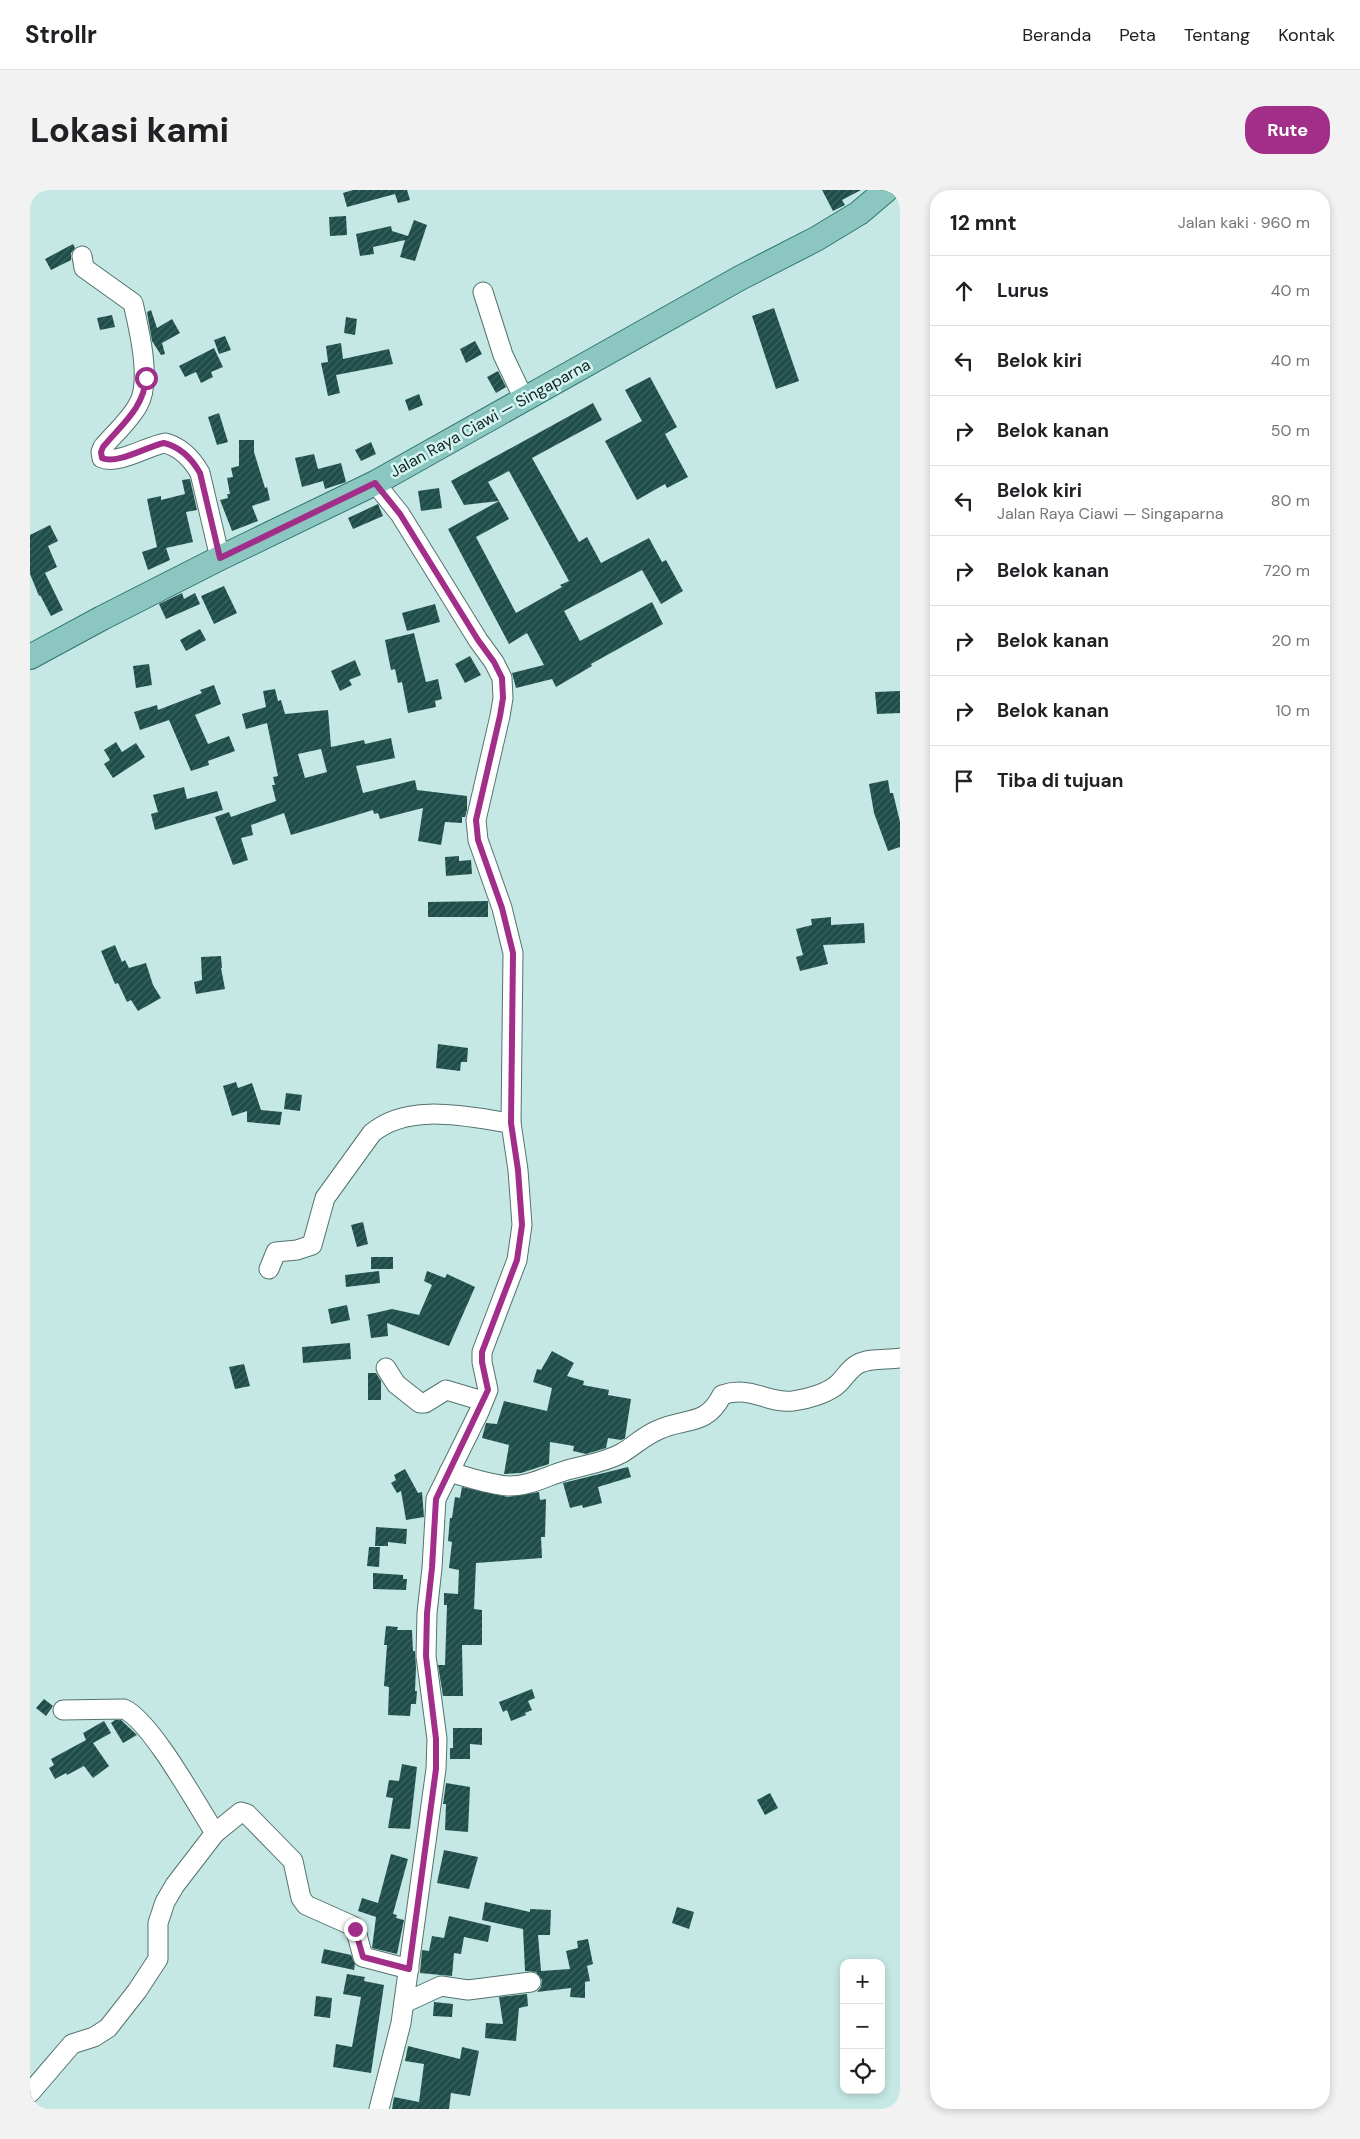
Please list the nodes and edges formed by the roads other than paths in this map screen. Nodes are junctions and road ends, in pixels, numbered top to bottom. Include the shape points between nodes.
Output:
1 (886, 190) edge
2 (82, 256) dead end
3 (484, 292) dead end
4 (524, 399) junction
5 (375, 483) junction
6 (220, 558) junction
7 (30, 657) edge
8 (511, 1123) junction
9 (269, 1269) dead end
10 (900, 1358) edge
11 (386, 1368) dead end
12 (483, 1401) junction
13 (449, 1472) junction
14 (63, 1710) dead end
15 (215, 1833) junction
16 (409, 1969) junction
17 (531, 1982) dead end
18 (404, 2003) junction
19 (30, 2093) edge
20 (379, 2109) edge

1 - 4 main road, Jalan Raya Ciawi — Singaparna via 859,213 816,239
2 - 6 street via 84,268 133,303 146,378 137,408 103,447 102,458 117,459 164,443 180,450 200,473
3 - 4 street via 504,355
4 - 5 main road, Jalan Raya Ciawi — Singaparna
5 - 6 main road, Jalan Raya Ciawi — Singaparna
5 - 8 street via 400,514 502,678 500,716 476,820 478,840 502,908 513,953
6 - 7 main road, Jalan Raya Ciawi — Singaparna
8 - 9 street via 414,1115 379,1127 325,1198 312,1245 276,1252
8 - 12 street via 521,1201 521,1244 482,1352 488,1390
10 - 13 street via 860,1363 838,1385 791,1401 733,1392 722,1396 706,1416 647,1435 604,1461 528,1484 508,1486
11 - 12 street via 396,1384 420,1403 446,1390
12 - 13 street
13 - 16 street via 436,1499 433,1535 426,1656 436,1739 436,1769
14 - 15 street via 124,1709 136,1716
15 - 16 street via 241,1812 247,1814 293,1861 301,1898 306,1904 353,1926 363,1957
15 - 19 street via 165,1902 158,1923 158,1959 137,1991 108,2028 70,2046
16 - 18 street
17 - 18 street via 468,1990 440,1986
18 - 20 street

